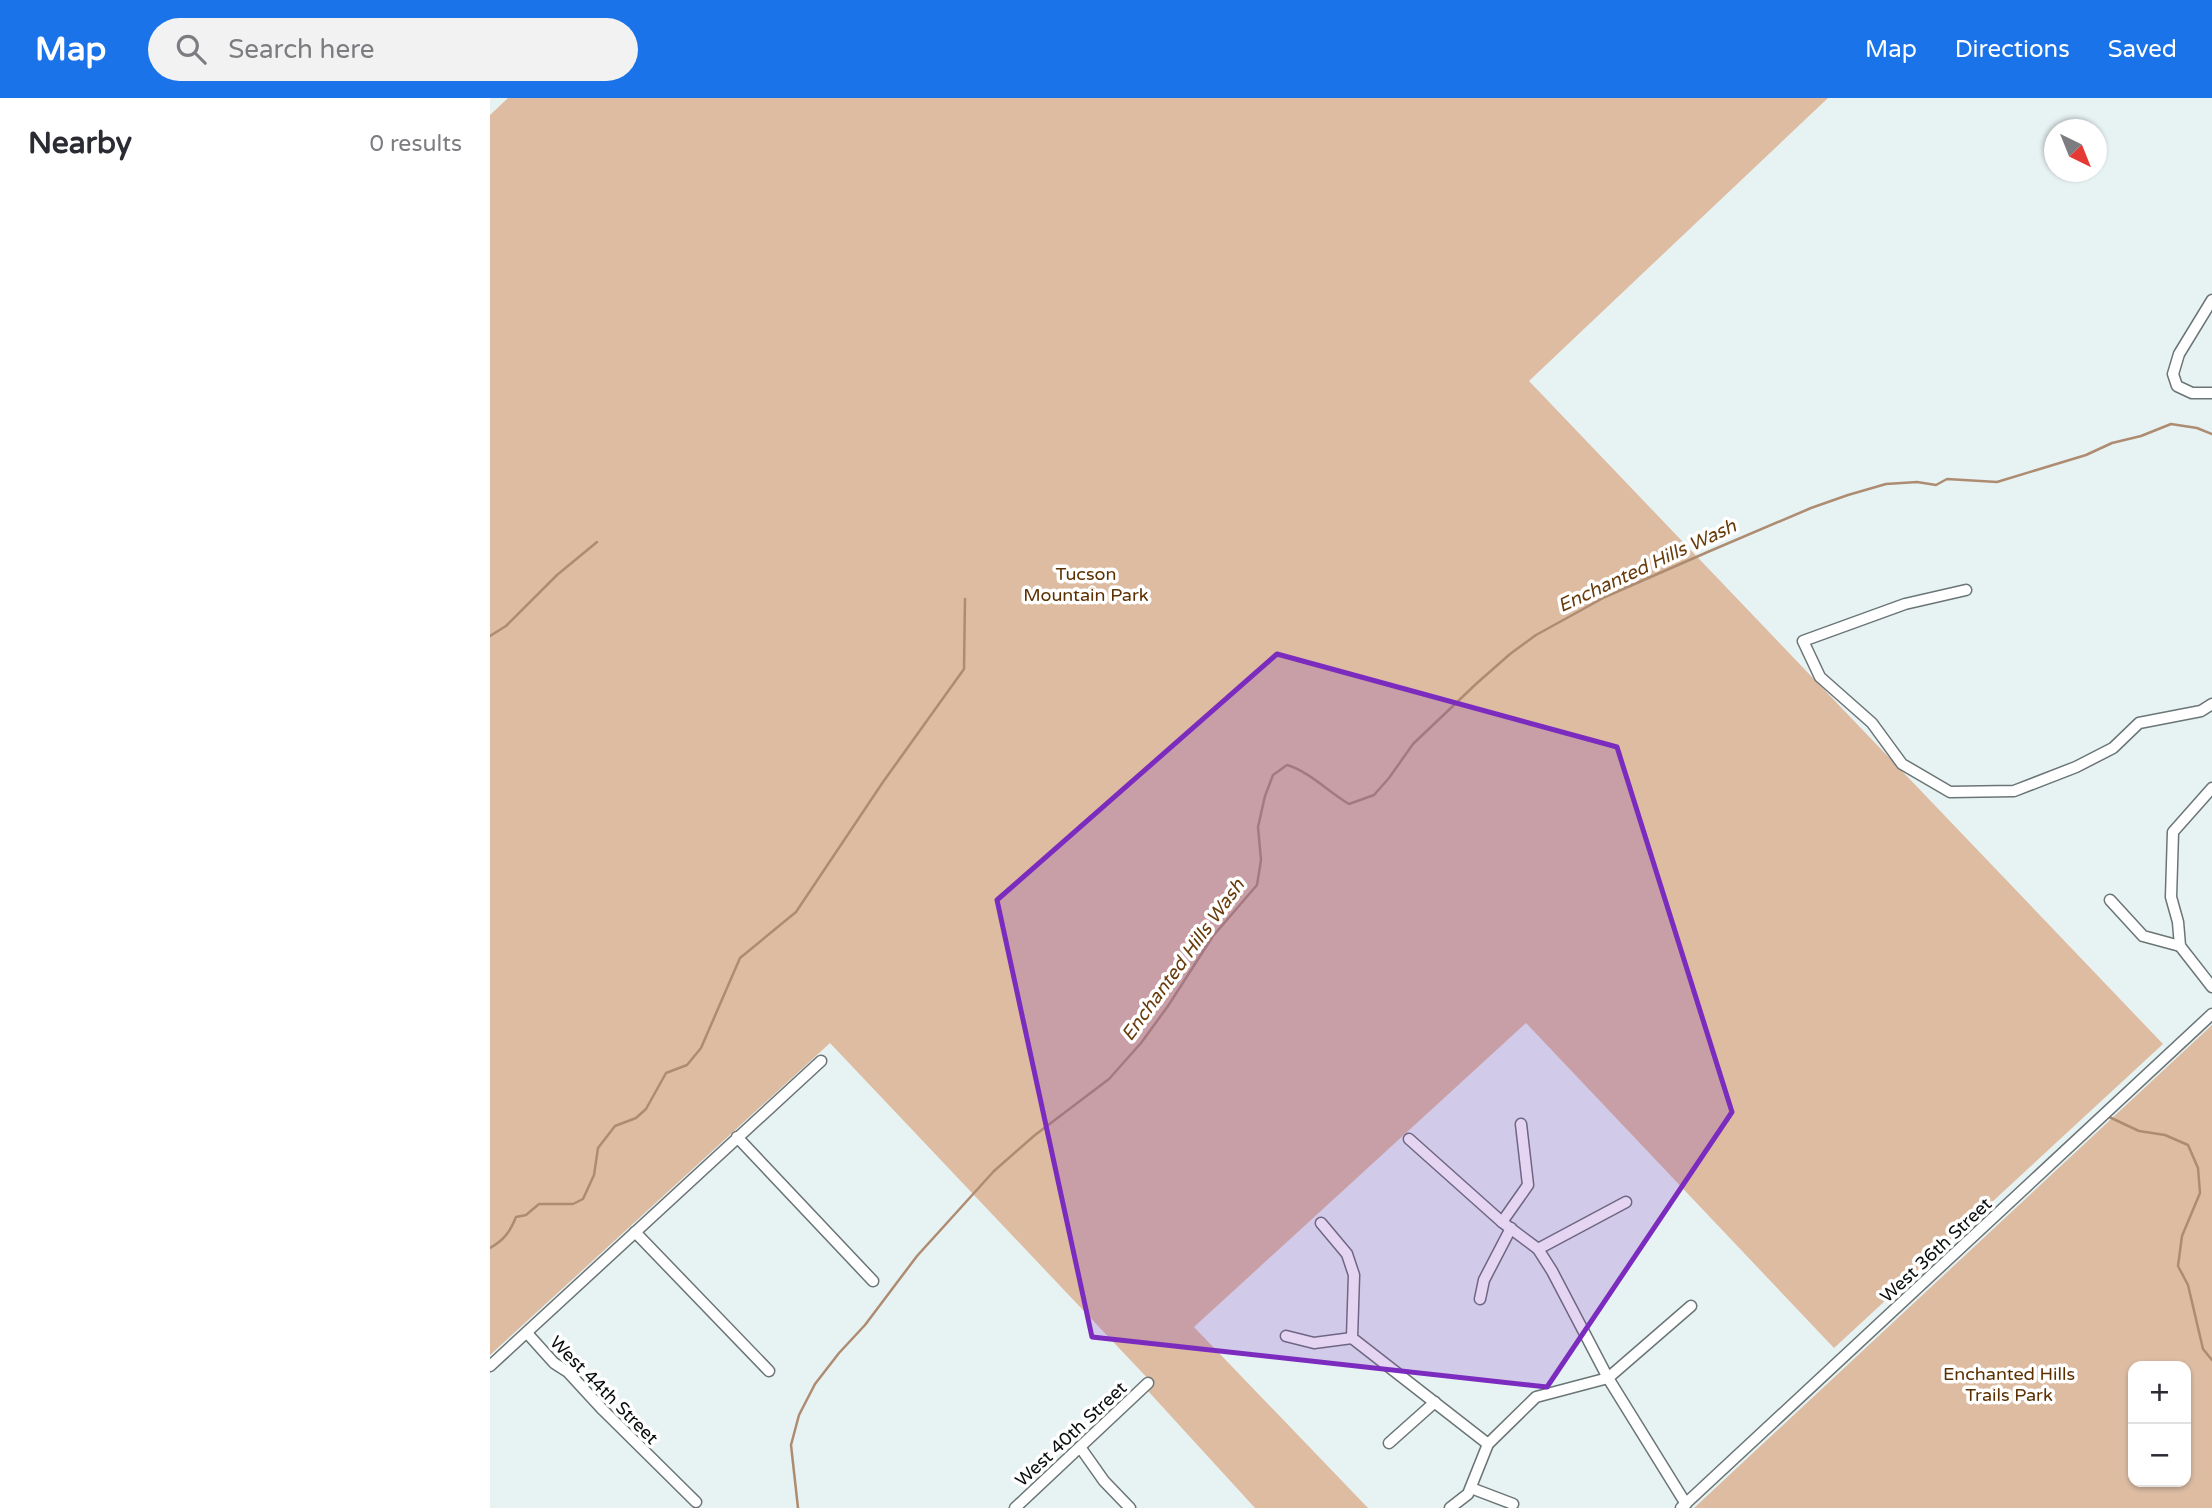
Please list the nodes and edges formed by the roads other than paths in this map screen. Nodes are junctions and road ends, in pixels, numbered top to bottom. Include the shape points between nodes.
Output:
1 (2212, 300) edge
2 (2212, 393) edge
3 (1966, 590) dead end
4 (2212, 704) edge
5 (2212, 788) edge
6 (2110, 900) dead end
7 (2180, 946) junction
8 (2212, 986) edge
9 (2212, 1014) edge
10 (821, 1062) dead end
11 (1521, 1124) dead end
12 (737, 1137) junction
13 (1409, 1139) dead end
14 (1626, 1202) dead end
15 (1321, 1223) dead end
16 (1506, 1225) junction
17 (635, 1232) junction
18 (1538, 1248) junction
19 (873, 1281) dead end
20 (1480, 1299) dead end
21 (1691, 1306) dead end
22 (527, 1333) junction
23 (1286, 1336) dead end
24 (1352, 1338) junction
25 (490, 1366) edge
26 (769, 1371) dead end
27 (1608, 1378) junction
28 (1148, 1383) dead end
29 (1434, 1402) junction
30 (1389, 1443) dead end
31 (1488, 1444) junction
32 (1080, 1447) junction
33 (1471, 1488) junction
34 (696, 1502) dead end
35 (1513, 1504) dead end
36 (1683, 1506) edge
37 (1015, 1508) edge
38 (1130, 1508) edge
39 (1450, 1508) edge

1 - 2 street via 2179,354 2173,374 2177,386 2192,393
3 - 4 street via 1905,604 1803,641 1819,677 1872,723 1902,764 1950,792 2014,791 2113,748 2139,723 2201,711
5 - 7 street via 2173,832 2171,897
6 - 7 street via 2143,936
7 - 8 street
9 - 36 street, West 36th Street
10 - 12 street
11 - 16 street via 1528,1185
12 - 17 street
12 - 19 street
13 - 16 street
14 - 18 street
15 - 24 street via 1347,1254 1354,1275
16 - 18 street
16 - 20 street
17 - 22 street
17 - 26 street
18 - 27 street
21 - 27 street
22 - 25 street, West 44th Street
22 - 34 street, West 44th Street
23 - 24 street via 1314,1343
24 - 29 street
27 - 31 street via 1536,1397
27 - 36 street
28 - 32 street, West 40th Street
29 - 30 street
29 - 31 street
31 - 33 street
32 - 37 street, West 40th Street
32 - 38 street
33 - 35 street
33 - 39 street

